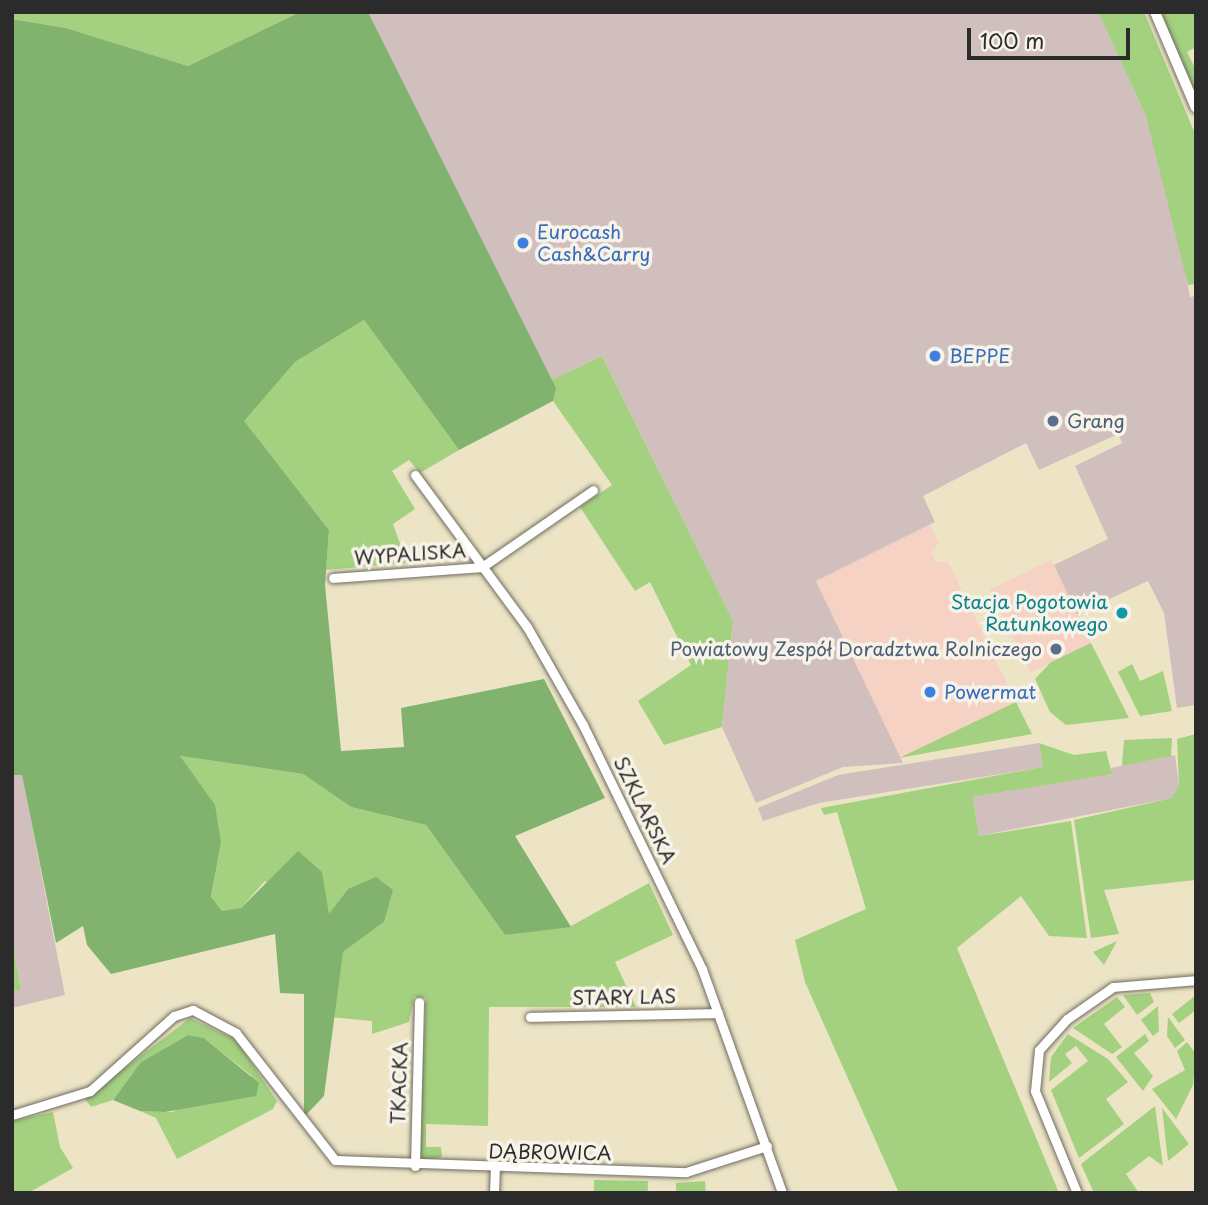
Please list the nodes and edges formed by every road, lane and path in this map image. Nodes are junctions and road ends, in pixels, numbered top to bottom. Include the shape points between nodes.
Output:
1 (1155, 12) edge
2 (1196, 107) edge
3 (415, 475) dead end
4 (593, 490) dead end
5 (482, 567) junction
6 (333, 578) dead end
7 (1196, 980) edge
8 (419, 1002) dead end
9 (718, 1013) junction
10 (530, 1017) dead end
11 (12, 1115) edge
12 (767, 1146) junction
13 (415, 1166) junction
14 (495, 1169) junction
15 (494, 1193) edge
16 (782, 1193) edge
17 (1077, 1193) edge

1 - 2 street
3 - 5 street, SZKLARSKA
4 - 5 street, WYPALISKA
5 - 6 street, WYPALISKA
5 - 9 street, SZKLARSKA via 556,672 685,929
7 - 17 street via 1113,986 1068,1019 1039,1050 1035,1091
8 - 13 street, TKACKA
9 - 10 street, STARY LAS
9 - 12 street, SZKLARSKA
11 - 13 street, DĄBROWICA via 61,1104 96,1087 174,1016 193,1010 236,1032 328,1155
12 - 14 street, DĄBROWICA via 686,1172
12 - 16 street, SZKLARSKA
13 - 14 street, DĄBROWICA
14 - 15 street

